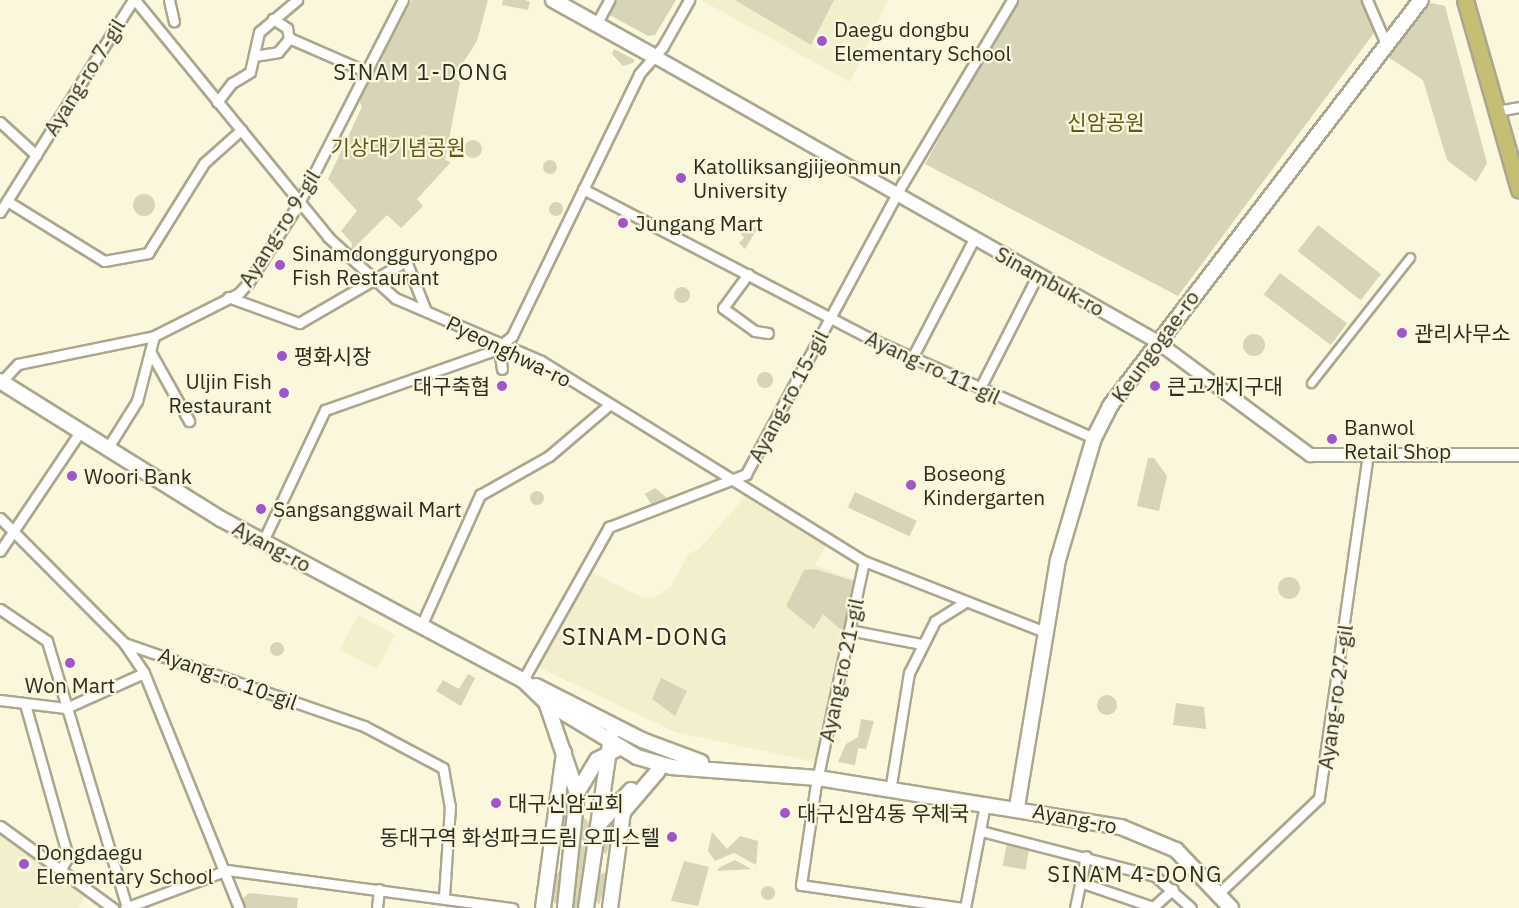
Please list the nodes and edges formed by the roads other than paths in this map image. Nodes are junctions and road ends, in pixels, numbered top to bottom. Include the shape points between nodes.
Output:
1 (134, 0) edge
2 (169, 0) edge
3 (297, 0) edge
4 (403, 0) edge
5 (553, 0) edge
6 (609, 0) edge
7 (688, 0) edge
8 (1012, 0) edge
9 (1367, 0) edge
10 (1420, 0) edge
11 (1465, 0) edge
12 (273, 19) junction
13 (174, 21) dead end
14 (597, 23) junction
15 (289, 38) junction
16 (1386, 44) junction
17 (652, 55) junction
18 (254, 56) junction
19 (365, 72) junction
20 (217, 102) junction
21 (1519, 107) edge
22 (1497, 111) junction
23 (0, 122) edge
24 (241, 130) junction
25 (36, 155) junction
26 (583, 189) junction
27 (1519, 189) edge
28 (898, 193) junction
29 (7, 201) junction
30 (300, 201) junction
31 (0, 212) edge
32 (974, 238) junction
33 (1410, 257) dead end
34 (748, 274) junction
35 (1038, 274) junction
36 (376, 279) junction
37 (228, 297) junction
38 (426, 311) junction
39 (830, 318) junction
40 (768, 333) dead end
41 (154, 336) junction
42 (1156, 341) junction
43 (502, 346) junction
44 (151, 353) junction
45 (913, 356) junction
46 (502, 369) dead end
47 (1, 382) edge
48 (1311, 383) dead end
49 (980, 388) junction
50 (610, 404) junction
51 (189, 421) dead end
52 (80, 432) junction
53 (1094, 438) junction
54 (107, 449) junction
55 (1519, 455) edge
56 (1367, 459) junction
57 (736, 480) junction
58 (0, 518) edge
59 (16, 529) junction
60 (263, 541) junction
61 (0, 551) edge
62 (864, 561) junction
63 (964, 602) junction
64 (0, 609) edge
65 (421, 626) junction
66 (849, 630) junction
67 (1043, 631) junction
68 (124, 643) junction
69 (921, 644) junction
70 (144, 673) junction
71 (523, 680) junction
72 (0, 700) edge
73 (546, 702) junction
74 (25, 704) junction
75 (66, 708) junction
76 (600, 720) junction
77 (564, 747) junction
78 (615, 747) junction
79 (692, 766) junction
80 (720, 768) junction
81 (664, 769) junction
82 (818, 778) junction
83 (890, 791) junction
84 (577, 793) junction
85 (985, 804) junction
86 (1017, 807) junction
87 (558, 812) junction
88 (0, 826) edge
89 (599, 826) junction
90 (981, 831) junction
91 (1086, 856) junction
92 (62, 867) junction
93 (227, 870) junction
94 (1080, 882) junction
95 (379, 889) junction
96 (1173, 889) junction
97 (1219, 893) junction
98 (444, 896) junction
99 (113, 908) edge
100 (126, 908) edge
101 (239, 908) edge
102 (376, 908) edge
103 (512, 908) edge
104 (543, 908) edge
105 (565, 908) edge
106 (586, 908) edge
107 (610, 908) edge
108 (964, 908) edge
109 (1075, 908) edge
110 (1153, 908) edge
111 (1191, 908) edge
112 (1232, 908) edge

1 - 20 street, Pyeonghwa-ro
1 - 25 street, Ayang-ro 7-gil
2 - 13 street
3 - 12 street
4 - 19 street, Ayang-ro 9-gil
5 - 14 main road, Sinambuk-ro
6 - 14 street
7 - 17 street
8 - 28 street, Ayang-ro 15-gil
9 - 16 street
10 - 16 main road, Keungogae-ro
11 - 22 main road
12 - 15 street via 287,28
12 - 18 street via 259,32
14 - 17 main road, Sinambuk-ro
15 - 18 street via 278,52
15 - 19 street
16 - 42 main road, Keungogae-ro
17 - 26 street
17 - 28 street, Sinambuk-ro
18 - 20 street via 250,72 232,82
19 - 30 street, Ayang-ro 9-gil
20 - 24 street, Pyeonghwa-ro
21 - 22 street
22 - 27 main road
23 - 25 street, Ayang-ro 7-gil
24 - 29 street via 204,163 148,253 104,261
24 - 30 street, Pyeonghwa-ro
25 - 29 street, Ayang-ro 7-gil
26 - 34 street, Ayang-ro 11-gil
26 - 43 street
28 - 32 street, Sinambuk-ro
28 - 39 street, Ayang-ro 15-gil
29 - 31 street, Ayang-ro 7-gil
30 - 36 street, Pyeonghwa-ro via 328,237
30 - 37 street, Ayang-ro 9-gil via 248,283
32 - 35 street, Sinambuk-ro
32 - 45 street
33 - 48 street
34 - 39 street, Ayang-ro 11-gil
34 - 40 street via 723,308 755,331
35 - 42 street, Sinambuk-ro
35 - 49 street
36 - 37 street via 299,323
36 - 38 street, Pyeonghwa-ro via 395,298
36 - 38 street via 406,261
37 - 41 street, Ayang-ro 9-gil
38 - 43 street, Pyeonghwa-ro
39 - 45 street, Ayang-ro 11-gil
39 - 57 street, Ayang-ro 15-gil via 747,474
41 - 44 street
41 - 47 street, Ayang-ro via 18,364
42 - 53 main road, Keungogae-ro via 1125,382
42 - 56 street, Sinambuk-ro via 1310,455
43 - 46 street
43 - 50 street, Pyeonghwa-ro
43 - 60 street via 325,410
44 - 51 street
44 - 54 street via 136,401
45 - 49 street, Ayang-ro 11-gil
47 - 52 main road, Ayang-ro
49 - 53 street, Ayang-ro 11-gil
50 - 57 street, Pyeonghwa-ro
50 - 65 street via 549,456 480,495
52 - 54 main road, Ayang-ro
52 - 59 street
53 - 67 main road, Keungogae-ro via 1070,512
54 - 60 main road, Ayang-ro
55 - 56 street, Sinambuk-ro
56 - 97 street, Ayang-ro 27-gil via 1319,798
57 - 62 street, Pyeonghwa-ro
57 - 71 street, Ayang-ro 15-gil via 609,527
58 - 59 street
59 - 61 street
59 - 68 street
60 - 65 main road, Ayang-ro
62 - 63 street, Pyeonghwa-ro
62 - 66 street, Ayang-ro 21-gil
63 - 67 street, Pyeonghwa-ro
63 - 69 street via 940,615
64 - 75 street via 47,640
65 - 71 main road, Ayang-ro
66 - 69 street
66 - 82 street, Ayang-ro 21-gil
67 - 86 main road, Keungogae-ro
68 - 70 street
68 - 98 street, Ayang-ro 10-gil via 379,733 443,768 450,806
69 - 83 street via 909,673
70 - 75 street
70 - 93 street
71 - 73 main road, Ayang-ro
71 - 76 main road
72 - 74 street
73 - 77 main road
73 - 78 main road
74 - 75 street
74 - 92 street via 68,857
75 - 100 street
76 - 78 main road
76 - 80 main road
77 - 84 main road
77 - 87 main road
78 - 79 main road
78 - 81 main road
78 - 84 main road via 597,760
78 - 89 main road
79 - 80 main road, Ayang-ro
79 - 81 main road
80 - 82 main road, Ayang-ro
81 - 89 main road via 621,797
81 - 107 main road via 623,812
82 - 83 main road, Ayang-ro
82 - 108 street, Ayang-ro 21-gil via 801,885
83 - 85 main road, Ayang-ro
84 - 87 main road
84 - 89 main road via 586,787 597,794
84 - 105 main road
85 - 86 main road, Ayang-ro
85 - 90 street
86 - 97 main road, Ayang-ro via 1154,837 1183,856
87 - 104 main road
88 - 92 street
89 - 106 main road
90 - 91 street
90 - 108 street
91 - 94 street
91 - 96 street via 1155,876
92 - 99 street
93 - 95 street
93 - 100 street
93 - 101 street
94 - 109 street
94 - 110 street
95 - 98 street
95 - 102 street
96 - 110 street
96 - 111 street
97 - 112 main road, Ayang-ro
98 - 103 street

